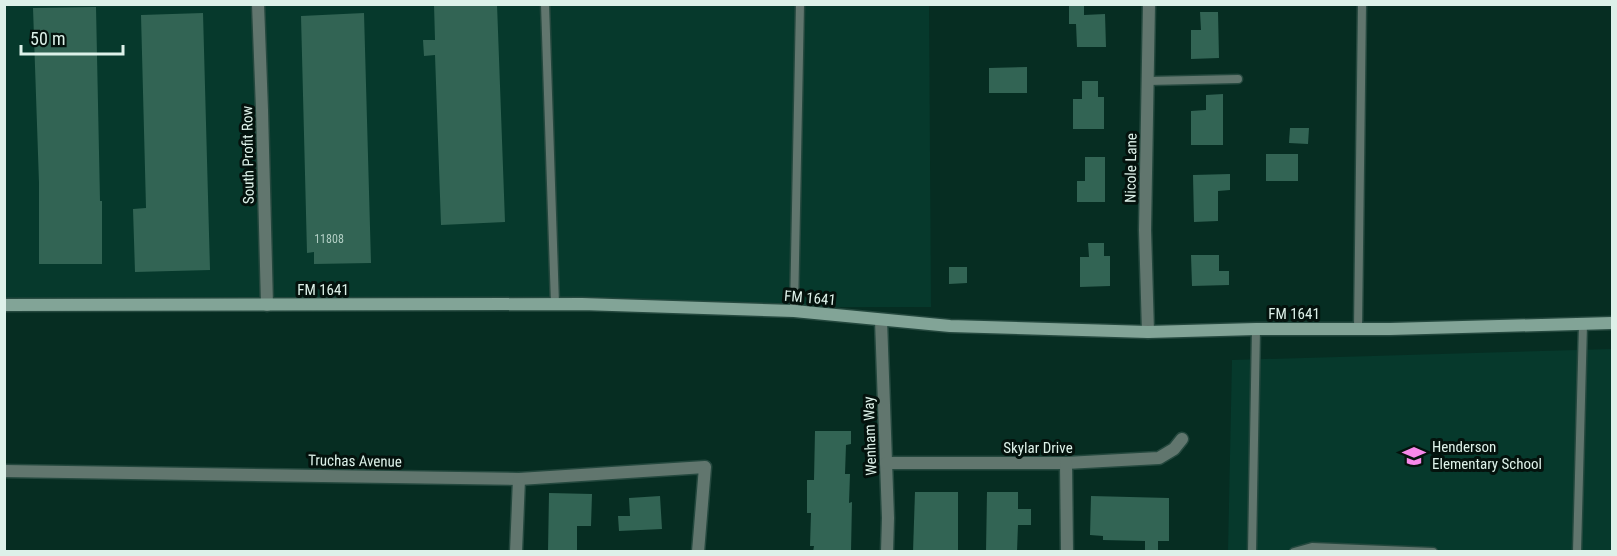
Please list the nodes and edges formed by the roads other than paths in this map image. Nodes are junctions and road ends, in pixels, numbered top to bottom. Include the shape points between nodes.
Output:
1 (258, 4) edge
2 (544, 4) edge
3 (800, 4) edge
4 (1149, 4) edge
5 (1362, 4) edge
6 (1238, 79) dead end
7 (1148, 81) junction
8 (555, 304) junction
9 (4, 305) edge
10 (267, 305) junction
11 (794, 311) junction
12 (881, 320) junction
13 (1612, 323) edge
14 (1583, 324) junction
15 (1256, 329) junction
16 (1358, 329) junction
17 (1148, 332) junction
18 (1182, 439) dead end
19 (886, 463) junction
20 (1066, 463) junction
21 (4, 471) edge
22 (519, 479) junction
23 (1310, 549) edge
24 (516, 552) edge
25 (699, 552) edge
26 (887, 552) edge
27 (1067, 552) edge
28 (1252, 552) edge
29 (1294, 552) edge
30 (1433, 552) edge
31 (1577, 552) edge

1 - 10 street, South Profit Row
2 - 8 lane
3 - 11 lane
4 - 7 street, Nicole Lane
5 - 16 lane
6 - 7 lane
7 - 17 street, Nicole Lane
8 - 10 main road, FM 1641 / FM 1641
8 - 11 main road, FM 1641 / FM 1641
9 - 10 main road, FM 1641 / FM 1641
11 - 12 main road, FM 1641 / FM 1641
12 - 17 main road, FM 1641 / FM 1641
12 - 19 street, Wenham Way
13 - 14 main road, FM 1641 / FM 1641
14 - 16 main road, FM 1641 / FM 1641
14 - 31 lane
15 - 16 main road, FM 1641 / FM 1641
15 - 17 main road, FM 1641 / FM 1641
15 - 28 lane
18 - 20 street, Skylar Drive via 1159,458
19 - 20 street, Skylar Drive
19 - 26 street, Wenham Way
20 - 27 street
21 - 22 street, Truchas Avenue
22 - 24 street
22 - 25 street, Truchas Avenue via 705,467
23 - 29 lane
23 - 30 lane

